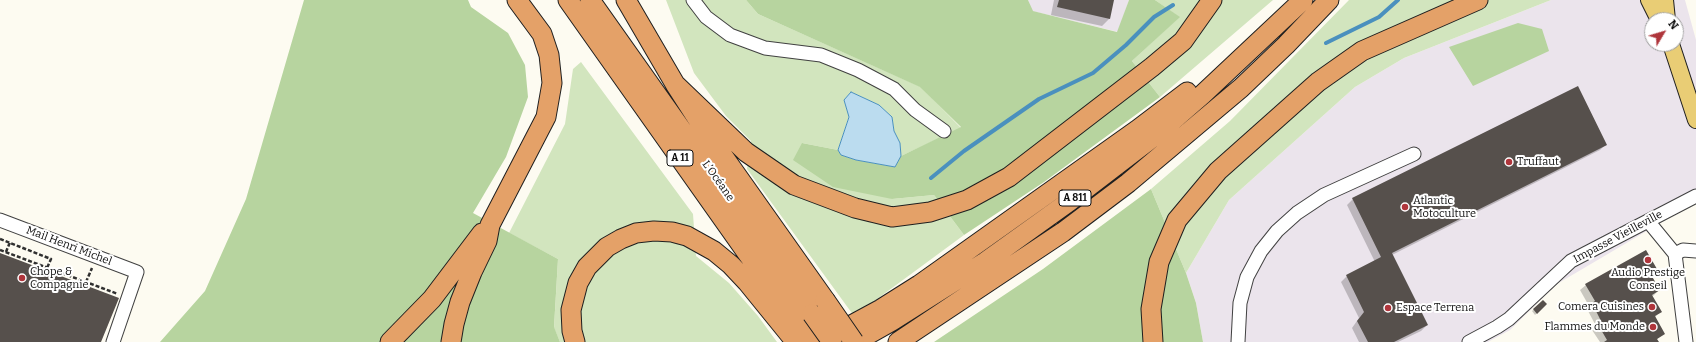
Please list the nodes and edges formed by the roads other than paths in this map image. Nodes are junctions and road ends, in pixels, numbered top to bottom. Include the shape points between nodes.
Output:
1 (517, 0) edge
2 (568, 0) edge
3 (590, 0) edge
4 (626, 0) edge
5 (693, 0) edge
6 (1212, 0) edge
7 (1303, 0) edge
8 (1329, 0) edge
9 (1478, 0) edge
10 (1649, 0) edge
11 (1665, 0) edge
12 (1655, 12) edge
13 (1666, 12) edge
14 (1276, 26) junction
15 (1674, 52) edge
16 (675, 84) junction
17 (1696, 120) edge
18 (944, 131) dead end
19 (1414, 154) dead end
20 (1696, 196) edge
21 (0, 220) edge
22 (1648, 221) junction
23 (490, 225) junction
24 (1696, 251) edge
25 (1675, 254) junction
26 (786, 320) junction
27 (113, 342) edge
28 (390, 342) edge
29 (451, 342) edge
30 (575, 342) edge
31 (801, 342) edge
32 (810, 342) edge
33 (820, 342) edge
34 (832, 342) edge
35 (854, 342) edge
36 (898, 342) edge
37 (1154, 342) edge
38 (1238, 342) edge
39 (1469, 342) edge
40 (1686, 342) edge

1 - 23 highway via 542,34 549,55 552,84 546,117
2 - 26 highway, L’Océane / A 11
3 - 34 highway, L’Océane / A 11, bridge
4 - 16 highway
5 - 18 street via 706,18 730,35 765,48 821,56 858,70 894,89 915,110
6 - 16 highway via 1183,41 1009,177 967,200 930,212 892,217 855,208 794,185 746,152
7 - 14 highway, A 811
8 - 36 highway, A 811 via 1241,88 1123,187 1063,232
9 - 37 highway via 1362,52 1318,82 1218,171 1177,220 1158,262 1151,309
10 - 12 main road
11 - 13 main road
14 - 33 highway via 1260,31 1224,63 1137,130 925,280 881,309
14 - 35 highway, A 811 via 1202,96 1070,201 979,266
15 - 17 main road
16 - 35 highway, bridge
19 - 38 street via 1324,195 1277,231 1261,251 1247,277 1240,303
20 - 22 street, Impasse Vieilleville
21 - 27 street, Mail Henri Michel via 137,272
22 - 25 street
22 - 39 street, Impasse Vieilleville via 1572,261 1509,319
23 - 28 highway via 480,234 432,299
23 - 29 highway via 487,241 460,302
24 - 25 street via 1683,250
25 - 40 street
26 - 30 highway via 714,251 687,236 654,231 621,239 607,247 587,267 578,283 571,310
26 - 31 highway via 790,335
26 - 32 highway, L’Océane / A 11

